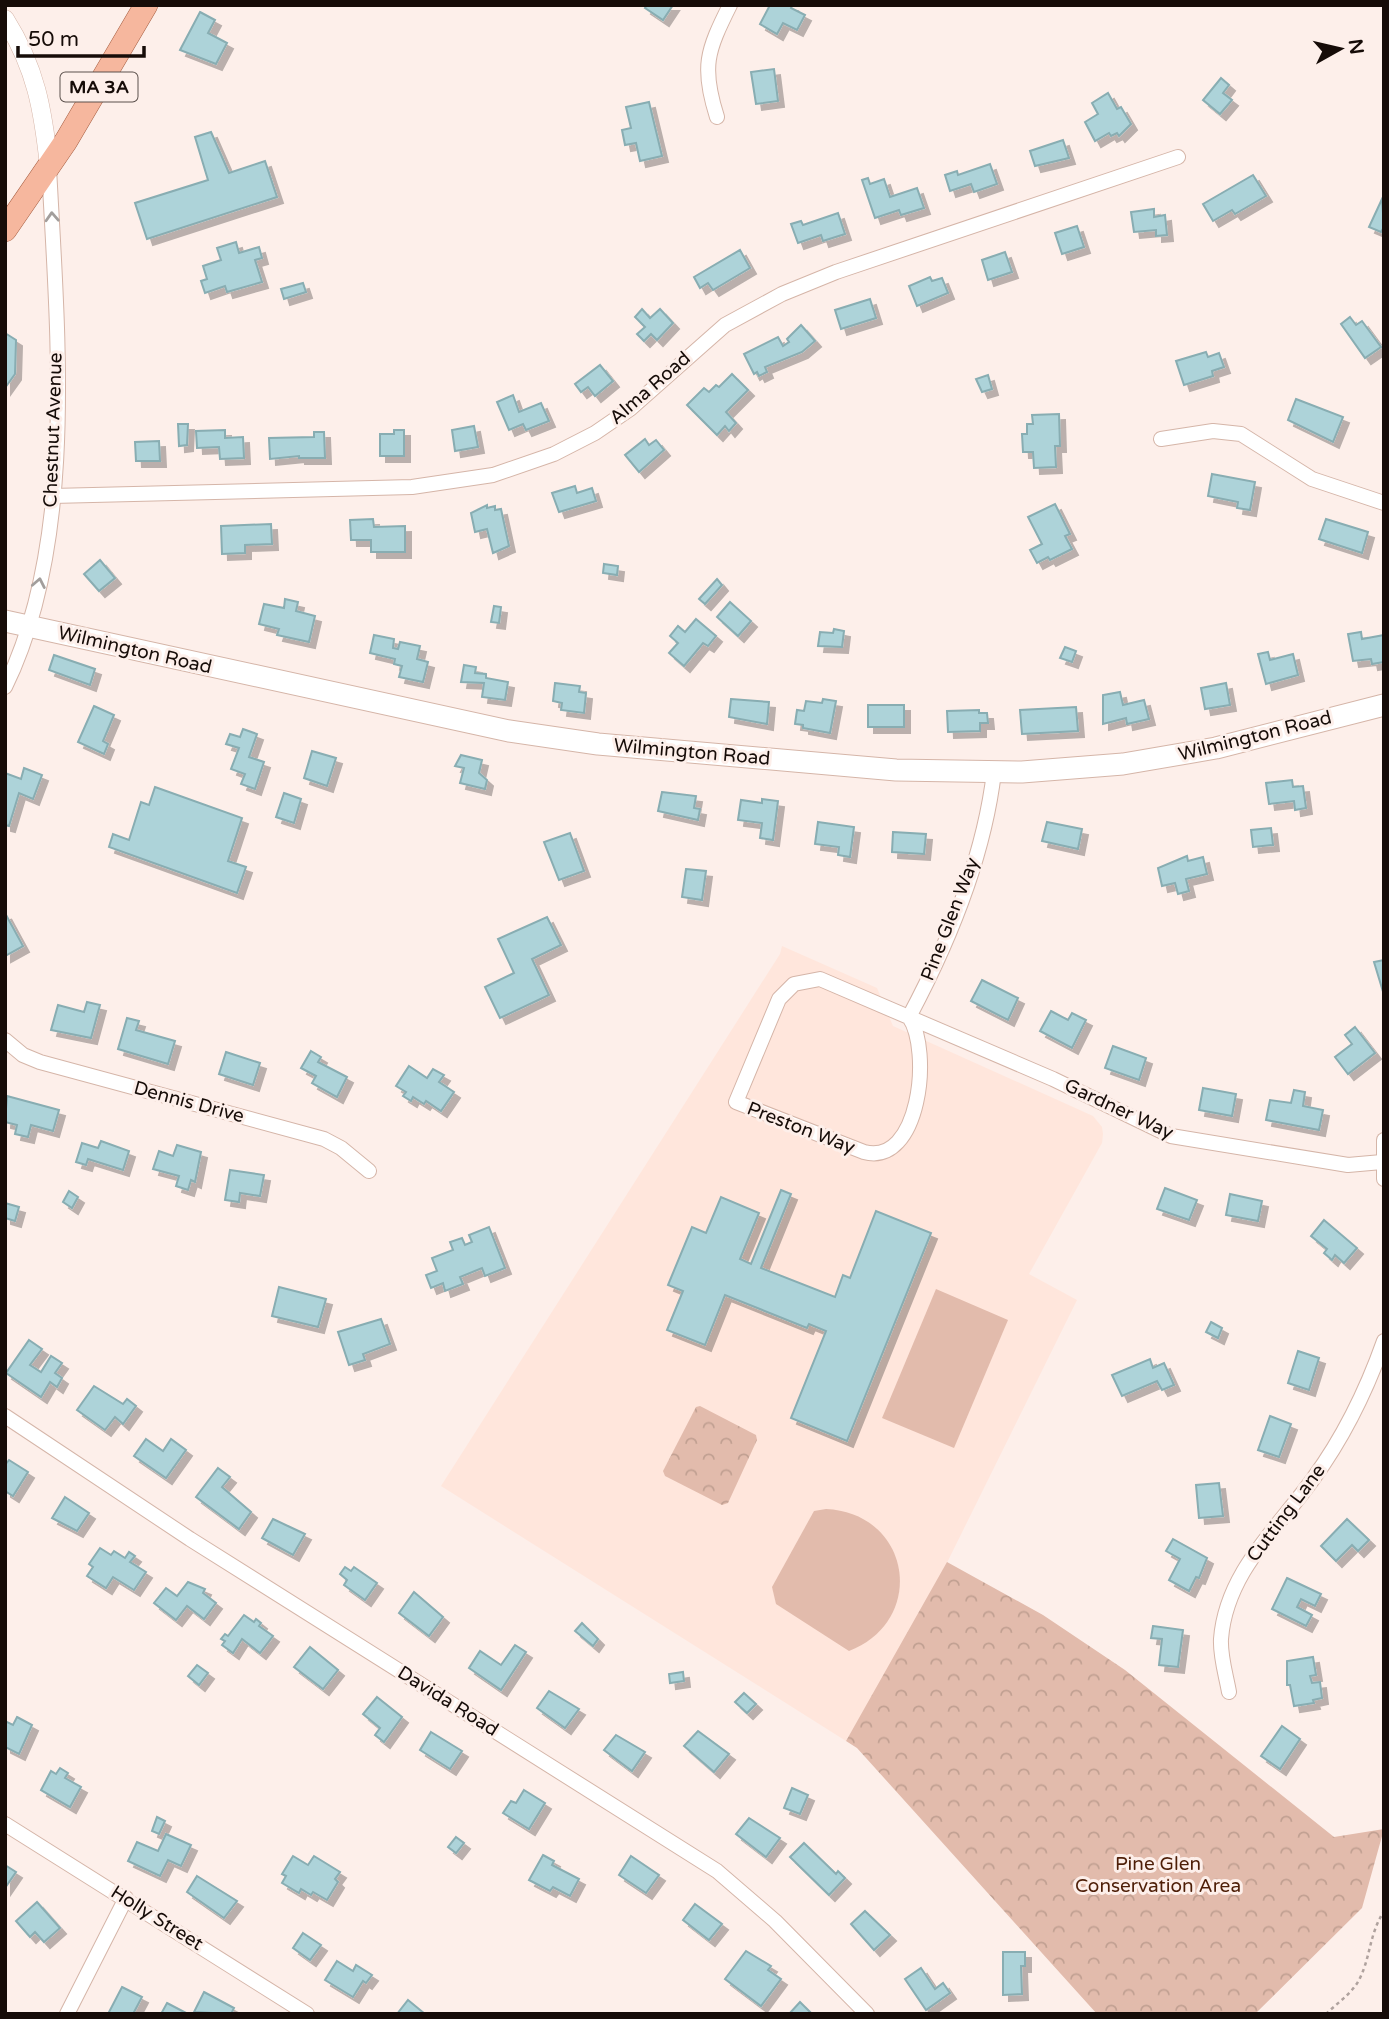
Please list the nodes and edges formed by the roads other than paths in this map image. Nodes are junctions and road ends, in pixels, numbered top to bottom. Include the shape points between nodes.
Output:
1 (146, 5) edge
2 (730, 5) edge
3 (5, 19) edge
4 (717, 117) dead end
5 (1178, 157) dead end
6 (49, 166) junction
7 (5, 230) edge
8 (1161, 439) dead end
9 (52, 496) junction
10 (1384, 503) edge
11 (5, 621) edge
12 (29, 626) junction
13 (5, 687) edge
14 (1384, 705) edge
15 (994, 772) junction
16 (909, 1017) junction
17 (5, 1040) edge
18 (1384, 1140) edge
19 (1382, 1163) junction
20 (369, 1171) dead end
21 (1384, 1179) edge
22 (1384, 1341) edge
23 (5, 1416) edge
24 (1229, 1692) dead end
25 (5, 1824) edge
26 (126, 1898) junction
27 (67, 2014) edge
28 (307, 2014) edge
29 (867, 2014) edge

1 - 6 main road, MA 3A
2 - 4 street via 707,63 708,88
3 - 6 street via 37,83
5 - 9 street, Alma Road via 782,294 716,332 613,421 554,454 502,472 412,487
6 - 7 main road, MA 3A
9 -> 6 street, Chestnut Avenue via 57,409
8 - 10 street via 1213,431 1241,435 1312,479
12 -> 9 street, Chestnut Avenue
11 - 12 main road, Wilmington Road
12 - 13 street, Chestnut Avenue
12 - 15 main road, Wilmington Road via 358,700 562,740 896,770
14 - 15 main road, Wilmington Road via 1161,759 1093,768
15 - 16 street, Pine Glen Way via 984,825 943,950
16 - 16 street, Preston Way via 825,980 794,984 777,1004 736,1102 864,1152 891,1150 904,1134 920,1082 919,1044
16 - 19 street, Gardner Way via 1171,1136 1348,1165
17 - 20 street, Dennis Drive via 40,1062 324,1139
18 - 19 street
19 - 21 street
22 - 24 street, Cutting Lane via 1326,1460 1254,1553 1236,1585 1221,1640
23 - 29 street, Davida Road via 190,1539 717,1871 775,1921
25 - 26 street, Holly Street
26 - 27 street
26 - 28 street, Holly Street

